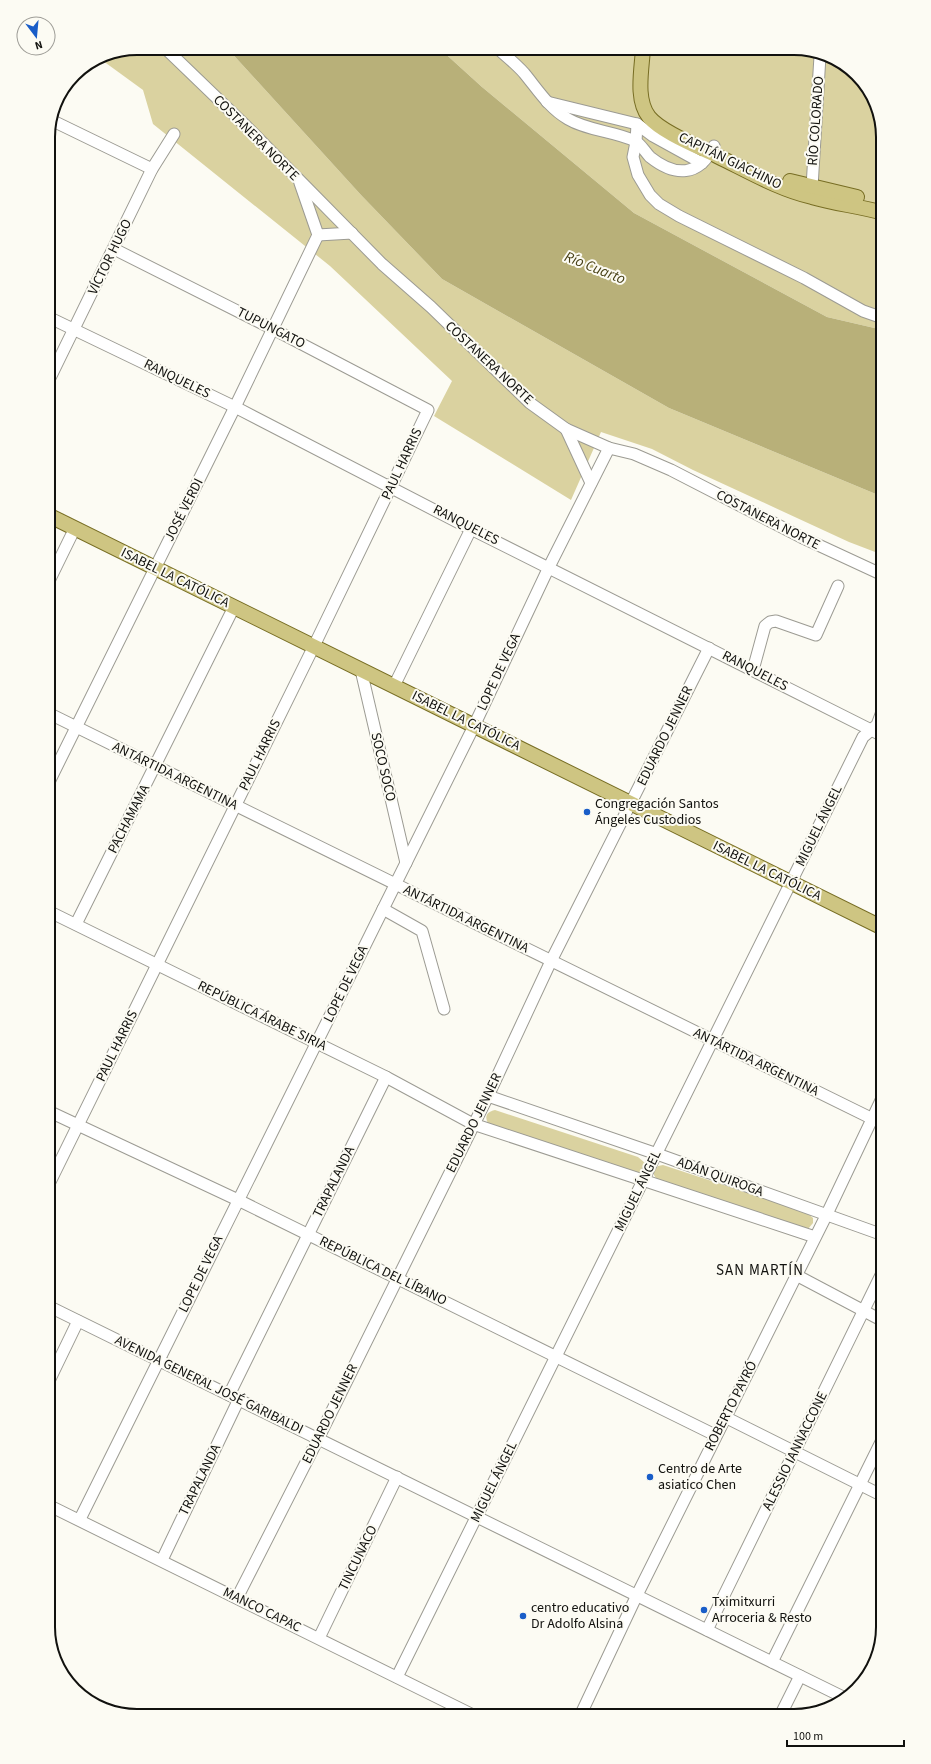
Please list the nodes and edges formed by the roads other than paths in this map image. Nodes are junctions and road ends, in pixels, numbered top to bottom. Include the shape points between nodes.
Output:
1 (172, 55) edge
2 (504, 55) edge
3 (643, 55) edge
4 (650, 55) edge
5 (820, 59) edge
6 (547, 102) junction
7 (57, 123) edge
8 (637, 124) junction
9 (174, 134) dead end
10 (636, 142) junction
11 (709, 154) junction
12 (152, 169) junction
13 (299, 180) junction
14 (812, 187) junction
15 (876, 201) edge
16 (876, 211) edge
17 (352, 233) junction
18 (318, 235) junction
19 (114, 249) junction
20 (876, 316) edge
21 (55, 320) edge
22 (273, 329) junction
23 (74, 330) junction
24 (55, 368) edge
25 (235, 407) junction
26 (428, 410) joint
27 (566, 429) junction
28 (609, 448) junction
29 (591, 483) junction
30 (392, 487) junction
31 (55, 518) edge
32 (75, 528) junction
33 (471, 529) junction
34 (549, 567) junction
35 (155, 568) junction
36 (55, 569) edge
37 (876, 572) edge
38 (838, 586) dead end
39 (234, 606) junction
40 (314, 646) junction
41 (709, 648) junction
42 (361, 670) junction
43 (753, 670) junction
44 (394, 686) junction
45 (55, 716) edge
46 (474, 726) junction
47 (876, 726) edge
48 (76, 727) junction
49 (871, 730) junction
50 (876, 732) edge
51 (155, 766) junction
52 (55, 770) edge
53 (632, 804) junction
54 (236, 805) junction
55 (406, 863) junction
56 (792, 883) junction
57 (395, 884) junction
58 (383, 909) junction
59 (55, 914) edge
60 (76, 924) junction
61 (876, 925) edge
62 (551, 961) junction
63 (157, 964) junction
64 (444, 1009) dead end
65 (713, 1041) junction
66 (316, 1043) junction
67 (386, 1077) junction
68 (488, 1096) junction
69 (876, 1111) edge
70 (55, 1115) edge
71 (872, 1119) junction
72 (876, 1121) edge
73 (473, 1124) junction
74 (77, 1126) junction
75 (657, 1154) junction
76 (55, 1172) edge
77 (644, 1181) junction
78 (238, 1200) junction
79 (826, 1216) junction
80 (876, 1233) edge
81 (308, 1234) junction
82 (814, 1237) junction
83 (796, 1275) junction
84 (397, 1279) junction
85 (876, 1285) edge
86 (55, 1310) edge
87 (863, 1312) junction
88 (876, 1318) edge
89 (78, 1321) junction
90 (556, 1357) junction
91 (159, 1360) junction
92 (55, 1369) edge
93 (234, 1397) junction
94 (725, 1417) junction
95 (715, 1436) junction
96 (318, 1439) junction
97 (795, 1451) junction
98 (876, 1452) edge
99 (397, 1477) junction
100 (860, 1485) junction
101 (876, 1493) edge
102 (55, 1508) edge
103 (477, 1516) junction
104 (80, 1519) junction
105 (162, 1560) junction
106 (637, 1595) junction
107 (237, 1598) junction
108 (707, 1630) junction
109 (319, 1638) junction
110 (772, 1662) junction
111 (800, 1676) junction
112 (397, 1677) junction
113 (839, 1695) edge
114 (461, 1709) edge
115 (583, 1709) edge
116 (784, 1709) edge

1 - 13 street, COSTANERA NORTE
2 - 6 street
3 - 11 main road, CAPITÁN GIACHINO via 641,93 648,116
4 - 11 main road, CAPITÁN GIACHINO via 649,89 655,110
5 - 14 street, RÍO COLORADO
6 - 8 street
6 - 10 street via 570,120
7 - 12 street
8 - 10 street
8 - 11 street via 653,136
9 - 12 street, VÍCTOR HUGO
10 - 11 street via 667,169 690,170
10 - 20 street via 633,157 638,175 650,195 659,204 804,278 863,312
11 - 14 main road, CAPITÁN GIACHINO
11 - 16 main road, CAPITÁN GIACHINO via 793,192
12 - 19 street, VÍCTOR HUGO
13 - 17 street, COSTANERA NORTE
13 - 18 street
14 - 15 main road, CAPITÁN GIACHINO
17 - 18 street
17 - 27 street, COSTANERA NORTE via 530,403
18 - 22 street, JOSÉ VERDI
19 - 22 street, TUPUNGATO
19 - 23 street, VÍCTOR HUGO
21 - 23 street, RANQUELES
22 - 25 street, JOSÉ VERDI
22 - 26 street, TUPUNGATO
23 - 24 street, VÍCTOR HUGO
23 - 25 street, RANQUELES
25 - 30 street, RANQUELES
25 - 35 street, JOSÉ VERDI
26 - 30 street, PAUL HARRIS
27 - 28 street, COSTANERA NORTE
27 - 29 street
28 - 29 street, LOPE DE VEGA
28 - 37 street, COSTANERA NORTE via 634,454 671,470 800,538
29 - 34 street, LOPE DE VEGA
30 - 33 street, RANQUELES
30 - 40 street, PAUL HARRIS
31 - 32 main road, ISABEL LA CATÓLICA
32 - 35 main road, ISABEL LA CATÓLICA
32 - 36 street
33 - 34 street, RANQUELES
33 - 44 street
34 - 41 street, RANQUELES
34 - 46 street, LOPE DE VEGA
35 - 39 main road, ISABEL LA CATÓLICA
35 - 48 street, JOSÉ VERDI
38 - 43 street via 816,635 776,621 765,626
39 - 40 main road, ISABEL LA CATÓLICA
39 - 51 street, PACHAMAMA
40 - 42 main road, ISABEL LA CATÓLICA
40 - 54 street, PAUL HARRIS
41 - 43 street, RANQUELES
41 - 53 street, EDUARDO JENNER
42 - 44 main road, ISABEL LA CATÓLICA
42 - 55 street, SOCO SOCO
43 - 49 street, RANQUELES
44 - 46 main road, ISABEL LA CATÓLICA
45 - 48 street, ANTÁRTIDA ARGENTINA
46 - 53 main road, ISABEL LA CATÓLICA
46 - 55 street, LOPE DE VEGA
47 - 49 street, MIGUEL ÁNGEL
48 - 51 street, ANTÁRTIDA ARGENTINA
48 - 52 street, JOSÉ VERDI
49 - 50 street, RANQUELES
49 - 56 street, MIGUEL ÁNGEL via 863,737
51 - 54 street, ANTÁRTIDA ARGENTINA
51 - 60 street, PACHAMAMA
53 - 56 main road, ISABEL LA CATÓLICA
53 - 62 street, EDUARDO JENNER
54 - 57 street, ANTÁRTIDA ARGENTINA
54 - 63 street, PAUL HARRIS
55 - 57 street, LOPE DE VEGA
56 - 61 main road, ISABEL LA CATÓLICA
56 - 65 street, MIGUEL ÁNGEL
57 - 58 street, LOPE DE VEGA
57 - 62 street, ANTÁRTIDA ARGENTINA
58 - 64 street via 422,931
58 - 66 street, LOPE DE VEGA
59 - 60 street, REPÚBLICA ÁRABE SIRIA
60 - 63 street, REPÚBLICA ÁRABE SIRIA
62 - 65 street, ANTÁRTIDA ARGENTINA
62 - 68 street, EDUARDO JENNER
63 - 66 street, REPÚBLICA ÁRABE SIRIA
63 - 74 street, PAUL HARRIS
65 - 71 street, ANTÁRTIDA ARGENTINA
65 - 75 street, MIGUEL ÁNGEL
66 - 67 street, REPÚBLICA ÁRABE SIRIA
66 - 78 street, LOPE DE VEGA
67 - 73 street, REPÚBLICA ÁRABE SIRIA
67 - 81 street, TRAPALANDA
68 - 73 street, EDUARDO JENNER
68 - 75 street, ADÁN QUIROGA
69 - 71 street, ROBERTO PAYRÓ
70 - 74 street, REPÚBLICA DEL LÍBANO
71 - 72 street, ANTÁRTIDA ARGENTINA
71 - 79 street, ROBERTO PAYRÓ
73 - 77 street, ADÁN QUIROGA
73 - 84 street, EDUARDO JENNER
74 - 76 street, PAUL HARRIS
74 - 78 street, REPÚBLICA DEL LÍBANO
75 - 77 street, MIGUEL ÁNGEL
75 - 79 street, ADÁN QUIROGA
77 - 82 street, ADÁN QUIROGA
77 - 90 street, MIGUEL ÁNGEL
78 - 81 street, REPÚBLICA DEL LÍBANO
78 - 91 street, LOPE DE VEGA
79 - 80 street, ADÁN QUIROGA
79 - 82 street, ROBERTO PAYRÓ
81 - 84 street, REPÚBLICA DEL LÍBANO
81 - 93 street, TRAPALANDA
82 - 83 street, ROBERTO PAYRÓ
83 - 87 street
83 - 94 street, ROBERTO PAYRÓ
84 - 90 street, REPÚBLICA DEL LÍBANO
84 - 96 street, EDUARDO JENNER
85 - 87 street, ALESSIO IANNACCONE
86 - 89 street, AVENIDA GENERAL JOSÉ GARIBALDI
87 - 88 street
87 - 97 street, ALESSIO IANNACCONE
89 - 91 street, AVENIDA GENERAL JOSÉ GARIBALDI
89 - 92 street
90 - 95 street, REPÚBLICA DEL LÍBANO
90 - 103 street, MIGUEL ÁNGEL
91 - 93 street, AVENIDA GENERAL JOSÉ GARIBALDI
91 - 104 street, LOPE DE VEGA
93 - 96 street, AVENIDA GENERAL JOSÉ GARIBALDI
93 - 105 street, TRAPALANDA
94 - 95 street, ROBERTO PAYRÓ
94 - 97 street
95 - 106 street, ROBERTO PAYRÓ
96 - 99 street, AVENIDA GENERAL JOSÉ GARIBALDI
96 - 107 street, EDUARDO JENNER
97 - 100 street
97 - 108 street, ALESSIO IANNACCONE
98 - 100 street
99 - 103 street, AVENIDA GENERAL JOSÉ GARIBALDI
99 - 109 street, TINCUNACO
100 - 101 street
100 - 110 street
102 - 104 street, MANCO CAPAC
103 - 106 street, AVENIDA GENERAL JOSÉ GARIBALDI
103 - 112 street, MIGUEL ÁNGEL
104 - 105 street, MANCO CAPAC
105 - 107 street, MANCO CAPAC
106 - 108 street, AVENIDA GENERAL JOSÉ GARIBALDI
106 - 115 street, ROBERTO PAYRÓ
107 - 109 street, MANCO CAPAC
108 - 110 street, AVENIDA GENERAL JOSÉ GARIBALDI
109 - 112 street, MANCO CAPAC
110 - 111 street, AVENIDA GENERAL JOSÉ GARIBALDI
111 - 113 street, AVENIDA GENERAL JOSÉ GARIBALDI
111 - 116 street
112 - 114 street, MANCO CAPAC

